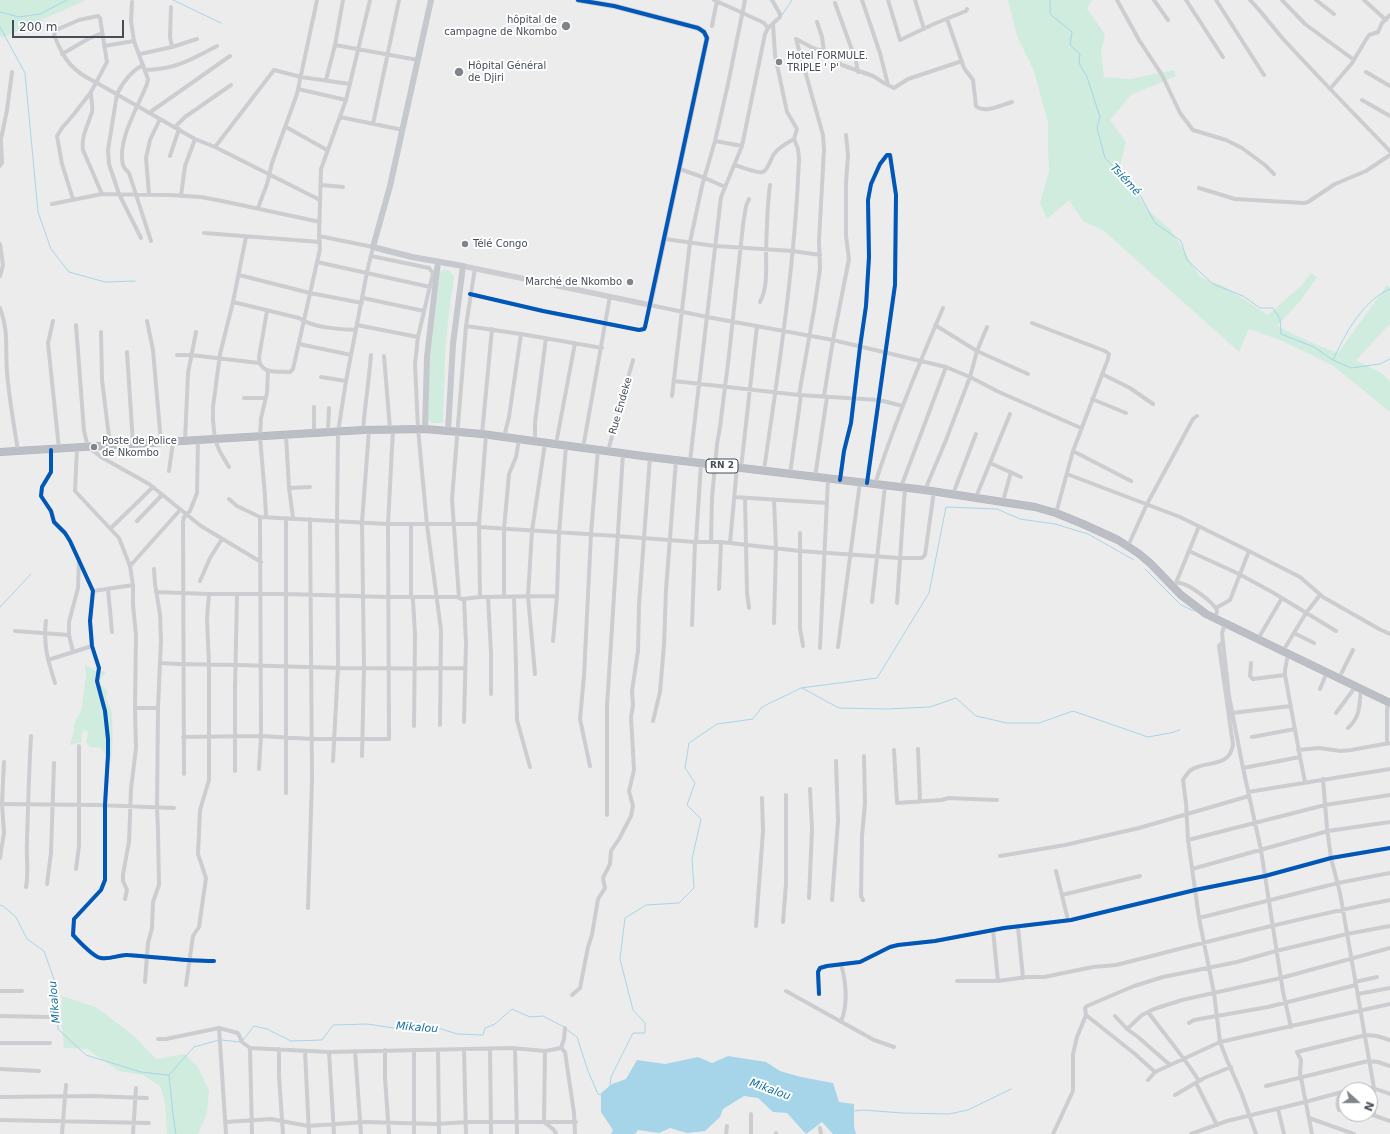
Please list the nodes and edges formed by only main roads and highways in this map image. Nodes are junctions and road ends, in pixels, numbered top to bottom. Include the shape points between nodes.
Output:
1 (431, 0) edge
2 (438, 262) junction
3 (421, 429) junction
4 (448, 431) junction
5 (0, 452) edge
6 (1389, 702) edge

1 - 2 main road via 390,186 373,247
2 - 3 main road
2 - 4 main road via 462,266 453,344
3 - 4 highway, RN 2
3 - 5 highway, RN 2 via 328,432
4 - 6 highway, RN 2 via 934,491 1003,501 1056,513 1128,546 1174,584 1191,603 1215,619

